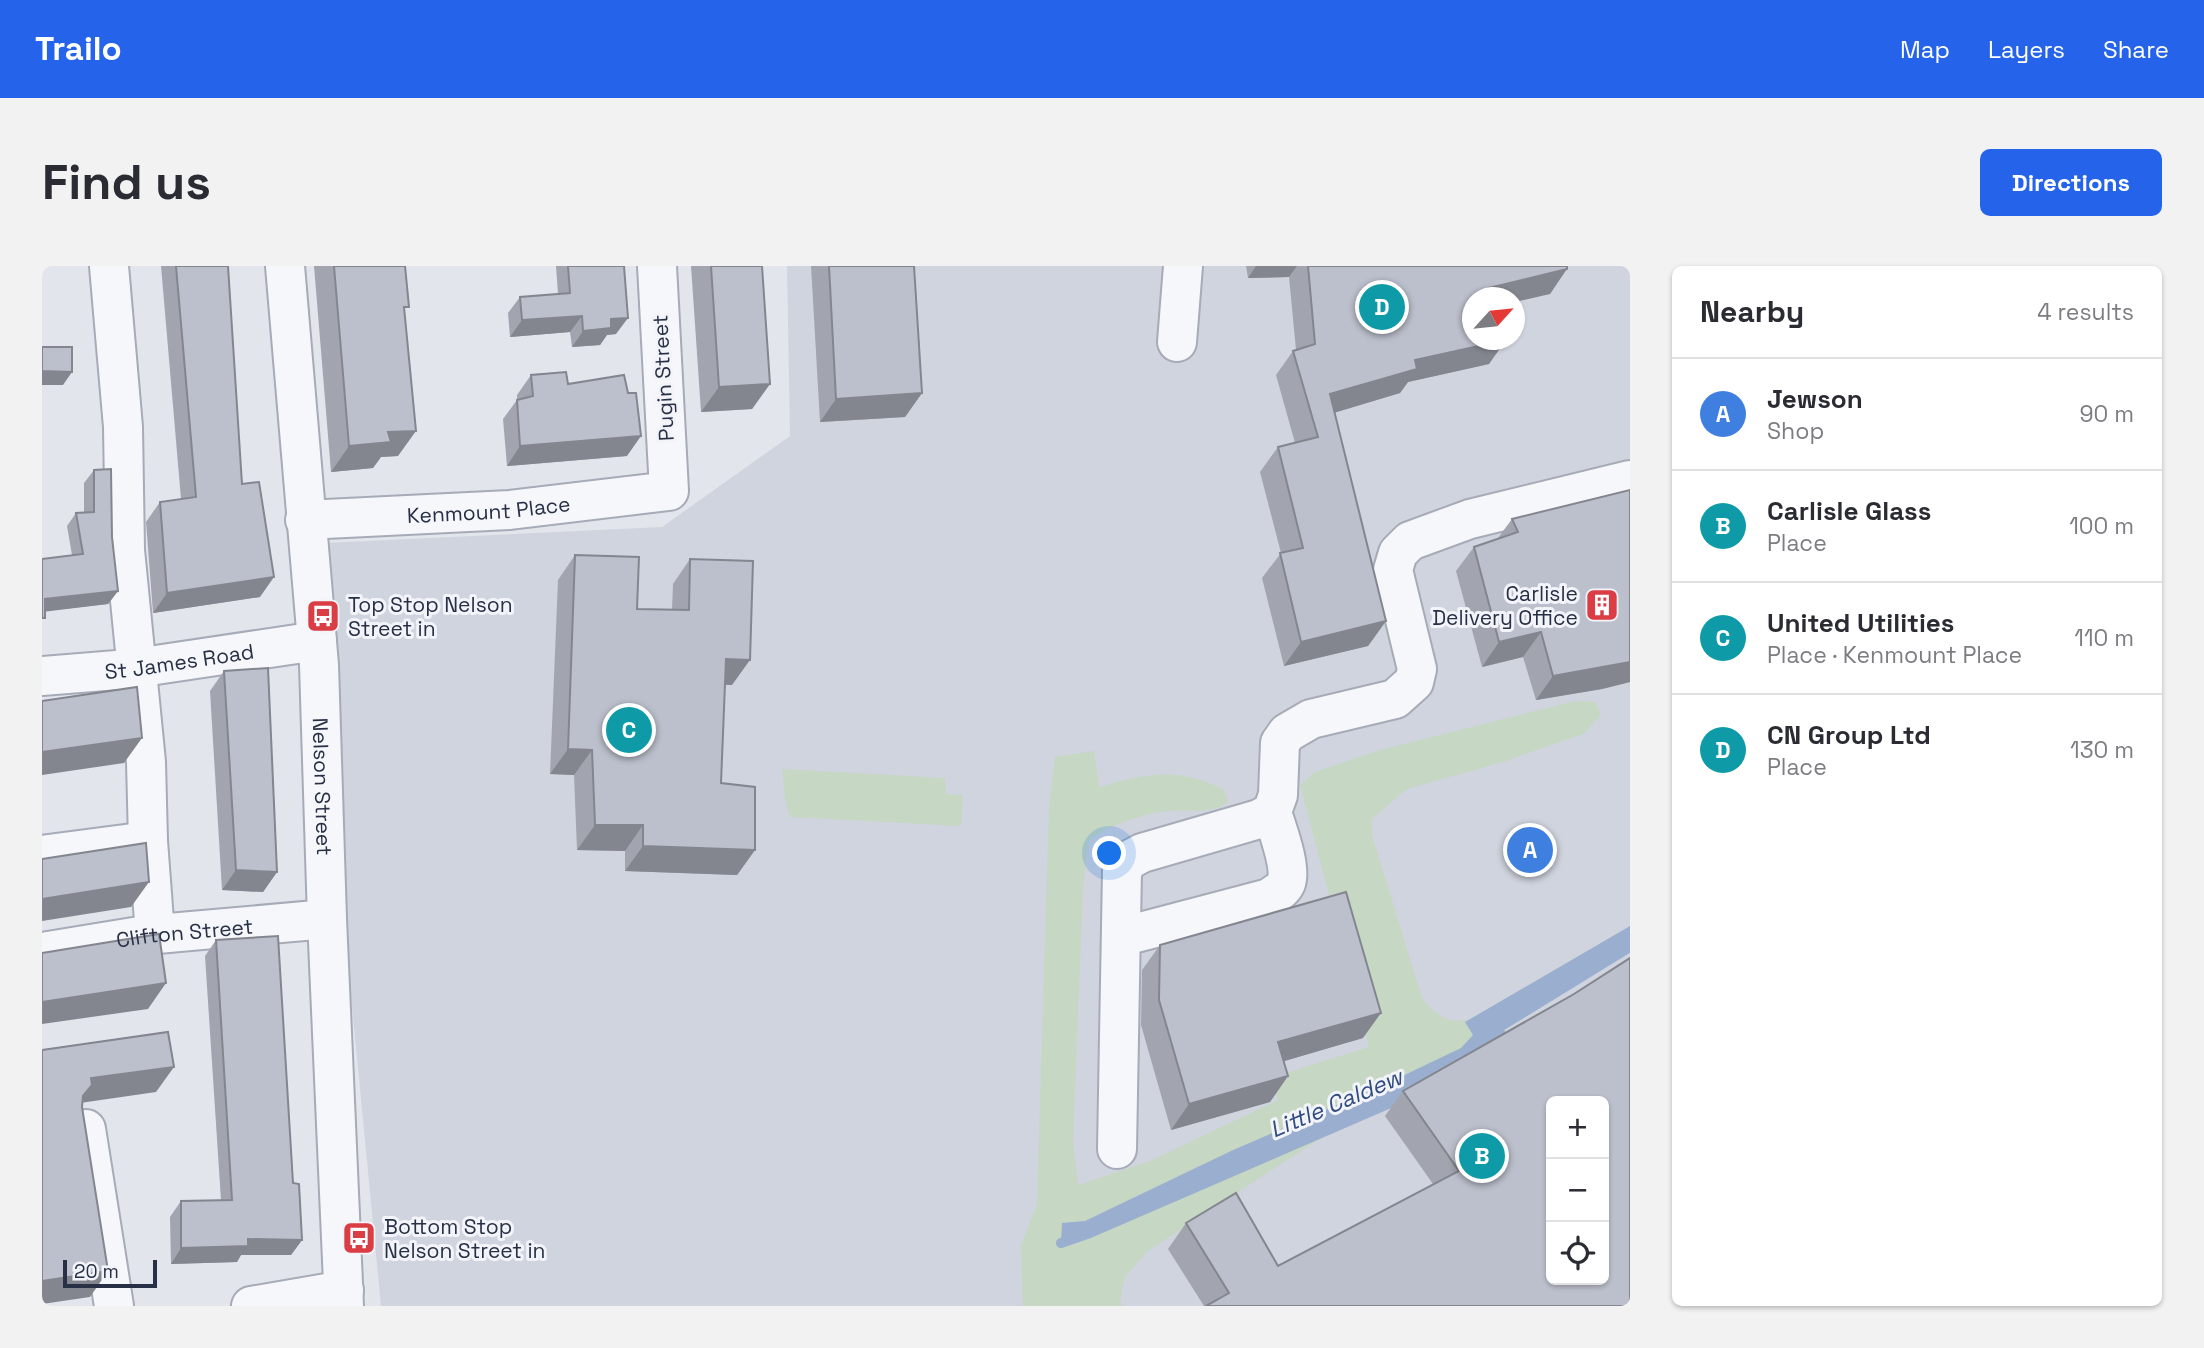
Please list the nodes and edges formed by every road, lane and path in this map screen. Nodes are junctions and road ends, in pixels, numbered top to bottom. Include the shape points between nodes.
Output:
1 (109, 266) edge
2 (285, 266) edge
3 (657, 266) edge
4 (1183, 266) edge
5 (1177, 342) dead end
6 (1630, 480) edge
7 (669, 491) joint
8 (305, 520) junction
9 (317, 641) junction
10 (136, 668) junction
11 (42, 676) edge
12 (1272, 812) junction
13 (148, 841) junction
14 (42, 855) edge
15 (327, 919) junction
16 (155, 934) junction
17 (1121, 937) junction
18 (42, 952) edge
19 (86, 1129) edge
20 (1117, 1149) dead end
21 (344, 1298) edge
22 (114, 1306) edge
23 (251, 1306) edge

1 - 10 street
2 - 8 street, Nelson Street
3 - 7 street, Pugin Street
4 - 5 street
6 - 12 street via 1470,519 1410,541 1398,553 1393,570 1417,670 1414,682 1395,699 1311,719 1287,733 1280,743 1278,795
7 - 8 street, Kenmount Place via 510,510
8 - 9 street, Nelson Street
9 - 10 street, St James Road
9 - 15 street, Nelson Street
10 - 11 street, St James Road
10 - 13 street
12 - 17 street via 1129,860 1122,870
12 - 17 street via 1286,868 1282,889 1269,898
13 - 14 street
13 - 16 street
15 - 16 street, Clifton Street
15 - 21 street, Nelson Street
16 - 18 street, Clifton Street
17 - 20 street
19 - 22 street
21 - 23 street

